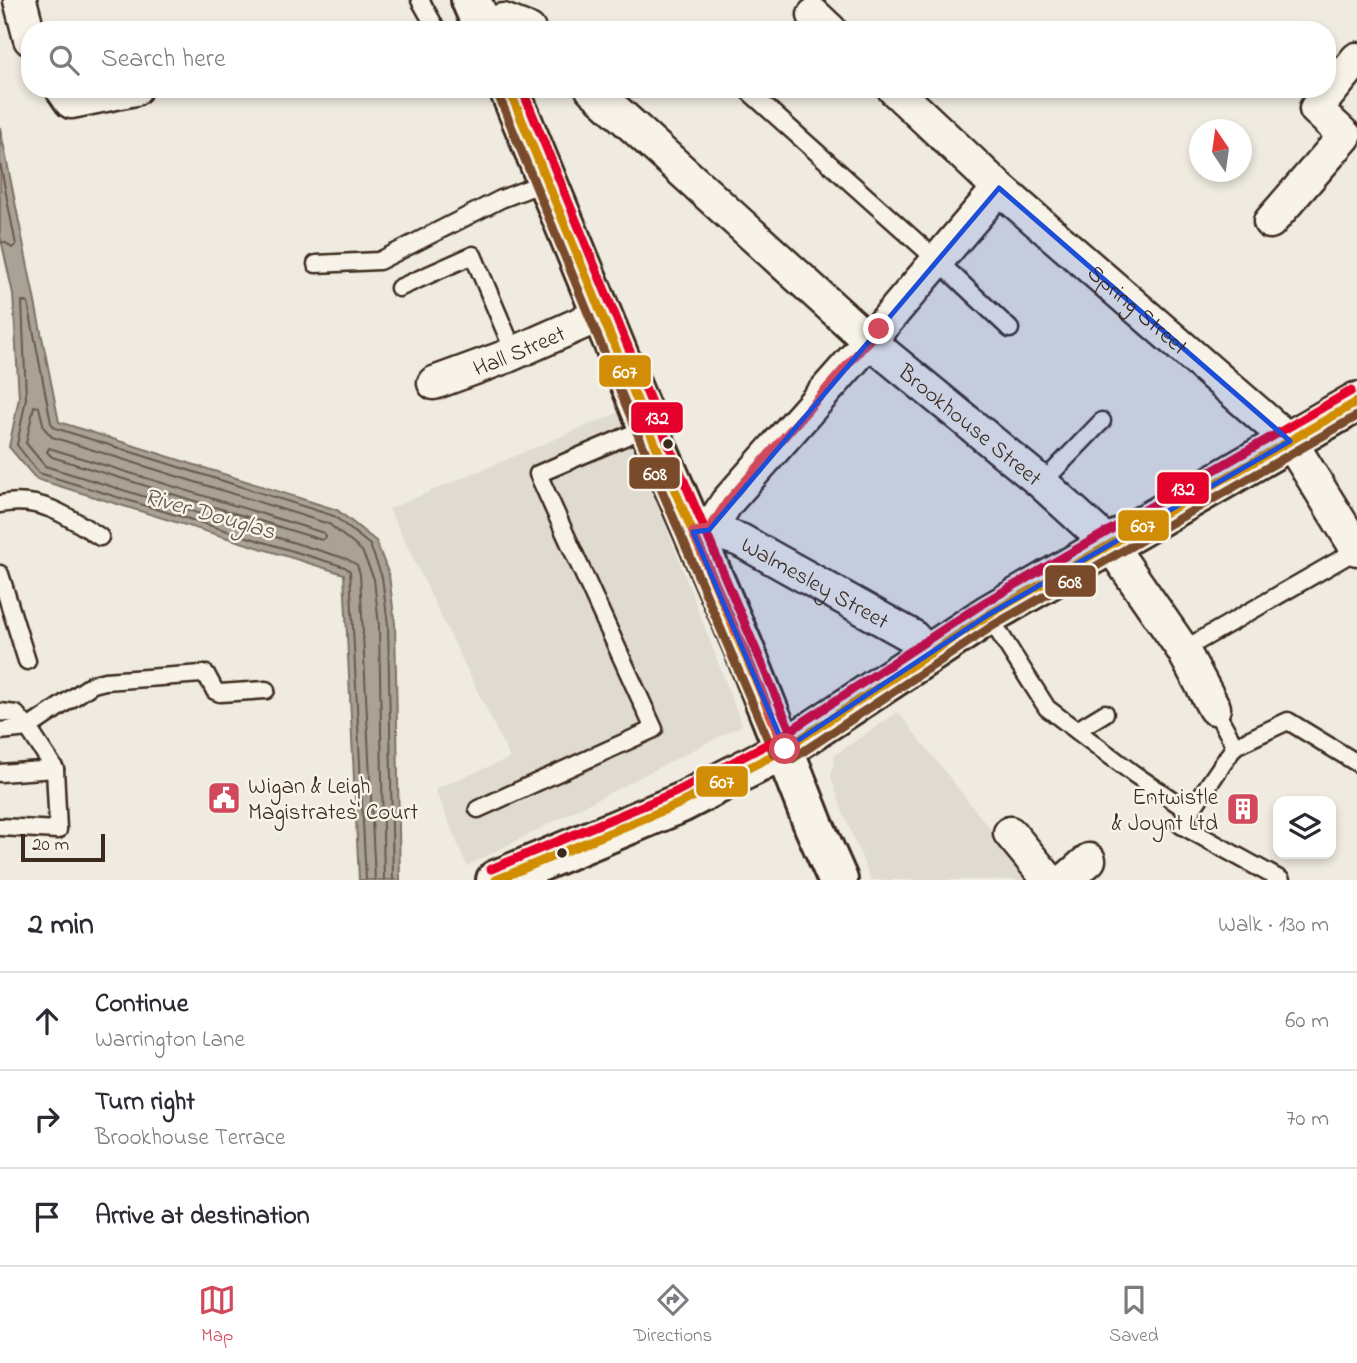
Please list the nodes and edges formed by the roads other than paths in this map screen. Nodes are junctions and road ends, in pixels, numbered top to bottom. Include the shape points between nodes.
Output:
1 (20, 0) edge
2 (420, 0) edge
3 (25, 21) edge
4 (432, 21) edge
5 (478, 21) edge
6 (506, 21) edge
7 (1357, 59) edge
8 (1336, 85) edge
9 (68, 98) edge
10 (94, 98) edge
11 (513, 98) edge
12 (602, 98) edge
13 (756, 98) edge
14 (904, 98) edge
15 (1325, 98) edge
16 (548, 181) junction
17 (999, 188) junction
18 (1270, 222) dead end
19 (938, 261) junction
20 (316, 264) dead end
21 (399, 288) dead end
22 (602, 314) junction
23 (1010, 329) dead end
24 (870, 341) junction
25 (514, 352) junction
26 (434, 383) dead end
27 (1357, 402) edge
28 (1102, 421) dead end
29 (648, 427) junction
30 (1290, 441) junction
31 (1042, 483) junction
32 (0, 504) edge
33 (701, 531) junction
34 (100, 537) dead end
35 (1111, 546) junction
36 (1357, 549) edge
37 (0, 575) edge
38 (988, 615) junction
39 (1183, 650) junction
40 (928, 653) junction
41 (27, 661) dead end
42 (266, 690) dead end
43 (1214, 708) joint
44 (0, 712) edge
45 (1105, 713) dead end
46 (27, 728) junction
47 (1077, 730) junction
48 (0, 731) edge
49 (1235, 746) junction
50 (785, 749) junction
51 (1357, 763) edge
52 (55, 769) junction
53 (0, 773) edge
54 (478, 810) dead end
55 (1190, 812) junction
56 (0, 827) edge
57 (1010, 833) dead end
58 (496, 880) edge
59 (838, 880) edge
60 (1049, 880) edge
61 (1281, 880) edge

1 - 3 street
2 - 4 lane
5 - 6 street
7 - 8 street
9 - 10 street via 71,103
11 - 16 main road
12 - 24 street, Brookhouse Street
13 - 19 lane
14 - 17 street, Spring Street
15 - 18 street via 1316,109 1345,136
16 - 20 lane via 501,199 379,261
16 - 22 main road
17 - 19 street
17 - 30 street, Spring Street
19 - 23 lane
19 - 24 street
21 - 25 lane via 473,255
22 - 25 street, Hall Street
22 - 29 main road
24 - 31 street, Brookhouse Street
24 - 33 street
25 - 26 street, Hall Street
27 - 30 main road
28 - 31 lane
29 - 33 main road
29 - 54 lane via 538,474 654,729
30 - 35 main road
30 - 36 street, Spring Street
31 - 35 street, Brookhouse Street
32 - 34 lane via 41,504
33 - 40 street, Walmesley Street via 740,540 917,639
33 - 50 main road
35 - 38 main road
35 - 39 street, Brookhouse Street
36 - 39 lane
37 - 41 lane
38 - 40 main road
38 - 47 lane via 1047,708
39 - 43 street, Brookhouse Street
40 - 50 main road
42 - 46 lane via 217,692 206,674 106,681 82,691
43 - 49 lane
44 - 46 lane via 16,714
45 - 47 lane
46 - 48 lane
46 - 52 lane
47 - 55 lane
49 - 51 lane via 1288,721
49 - 55 lane
50 - 58 main road via 681,803
50 - 59 main road
52 - 53 lane
52 - 56 lane via 58,830
55 - 61 lane via 1181,825
57 - 60 street

